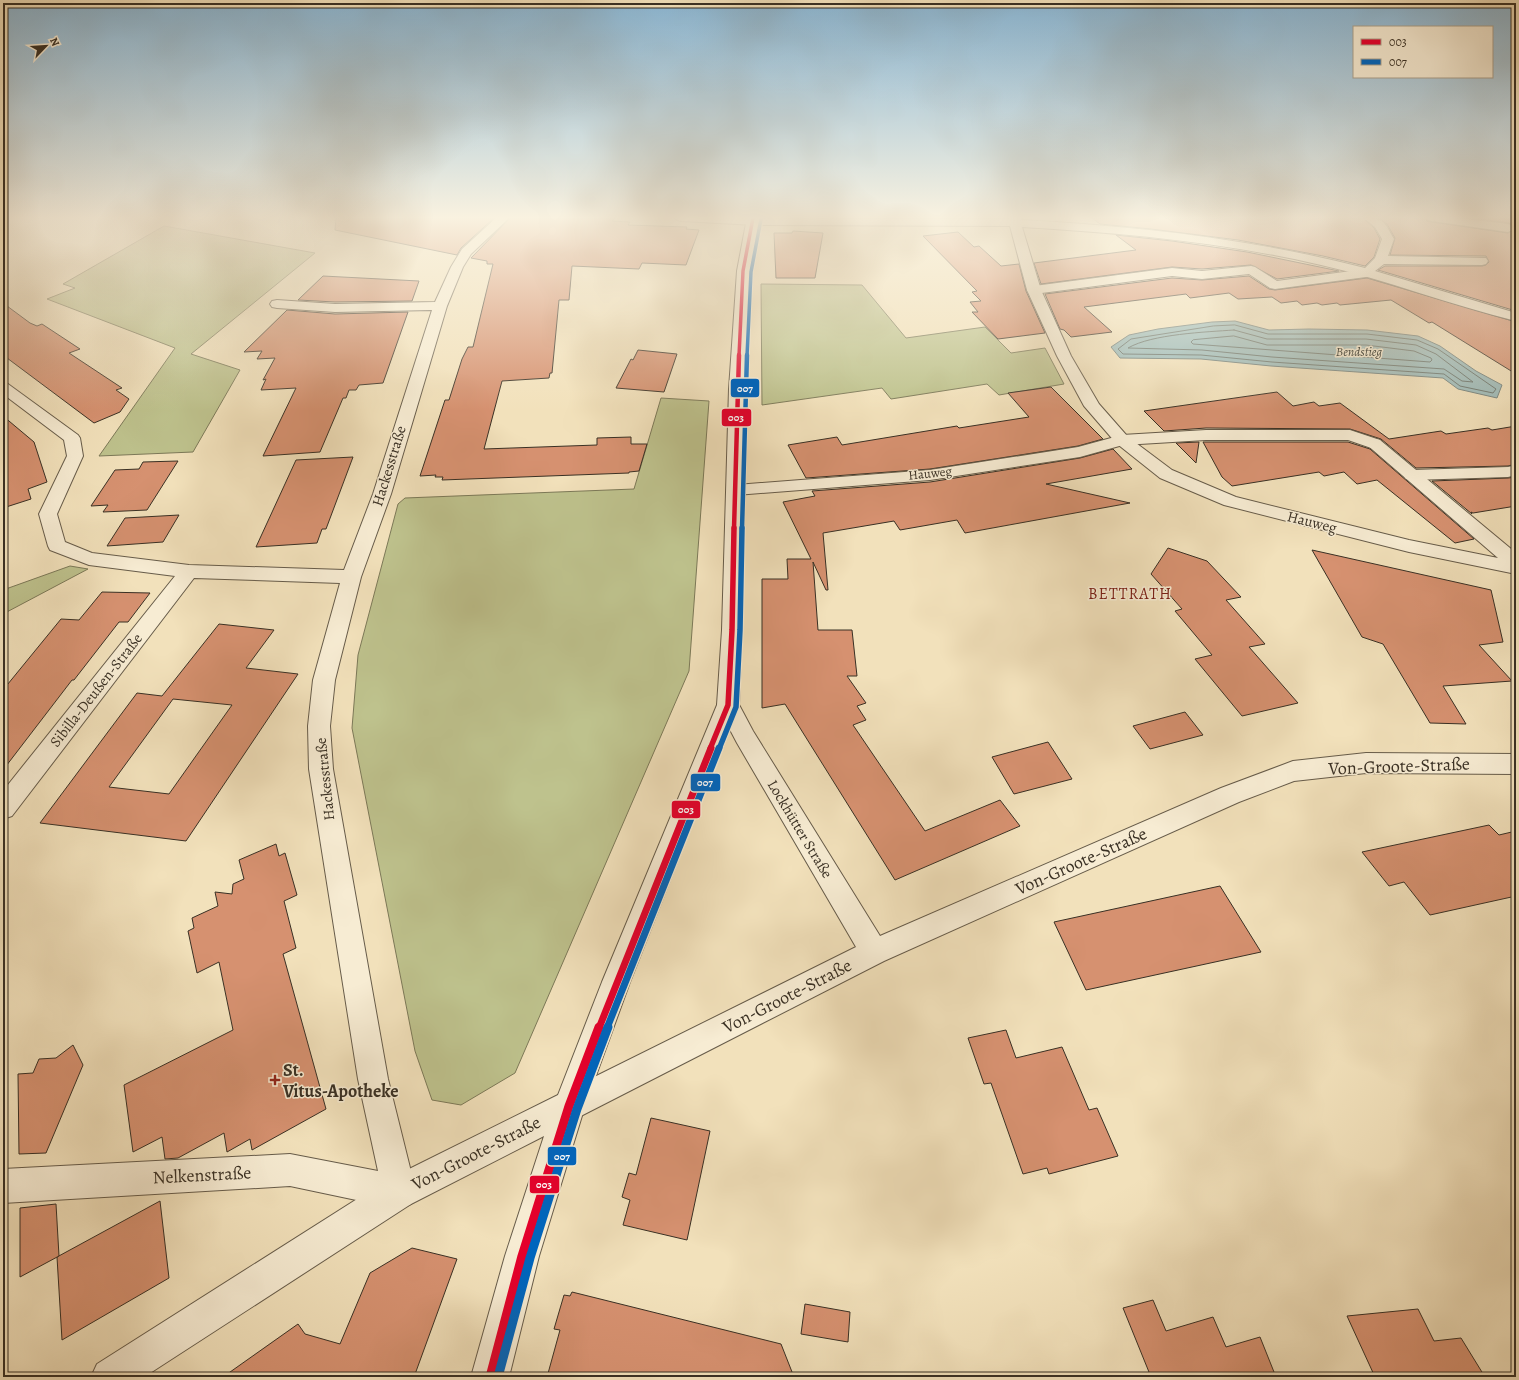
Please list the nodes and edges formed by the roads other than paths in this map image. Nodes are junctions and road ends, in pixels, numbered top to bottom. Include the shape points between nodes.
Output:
1 (450, 282) edge
2 (742, 282) edge
3 (1032, 282) edge
4 (1092, 282) edge
5 (1271, 282) edge
6 (1295, 282) edge
7 (1398, 282) edge
8 (1034, 290) junction
9 (277, 304) dead end
10 (440, 306) junction
11 (1516, 317) edge
12 (3, 387) edge
13 (1122, 440) junction
14 (1516, 470) edge
15 (1412, 475) junction
16 (736, 490) junction
17 (1516, 563) edge
18 (1516, 568) edge
19 (189, 571) junction
20 (351, 578) junction
21 (728, 705) junction
22 (1516, 764) edge
23 (3, 809) edge
24 (874, 952) junction
25 (569, 1106) junction
26 (3, 1186) edge
27 (399, 1192) junction
28 (110, 1377) edge
29 (490, 1377) edge

1 - 10 street, Hackesstraße
2 - 16 street via 737,389
3 - 8 street, Hauweg
4 - 8 street
5 - 6 street via 1275,285
7 - 11 street
8 - 13 street, Hauweg via 1064,356 1088,399
9 - 10 street via 335,308
10 - 20 street, Hackesstraße via 382,494
12 - 19 street via 72,438 75,456 48,514 57,546 89,559
13 - 15 street, Hauweg via 1206,434 1350,435 1374,444
13 - 16 street, Hauweg via 1080,452 930,474
13 - 18 street, Hauweg via 1166,474 1230,501 1409,546
14 - 15 street
15 - 17 street, Hauweg
16 - 21 street
19 - 20 street
19 - 23 street, Sibilla-Deußen-Straße
20 - 27 street, Hackesstraße via 324,680 320,726 321,770 373,1079
21 - 24 street, Lockhütter Straße
21 - 25 street via 616,982
22 - 24 street, Von-Groote-Straße via 1366,763 1293,771 1230,795
24 - 25 street, Von-Groote-Straße
25 - 27 street, Von-Groote-Straße
25 - 29 street via 522,1256
26 - 27 street, Nelkenstraße via 290,1170
27 - 28 street, Von-Groote-Straße

